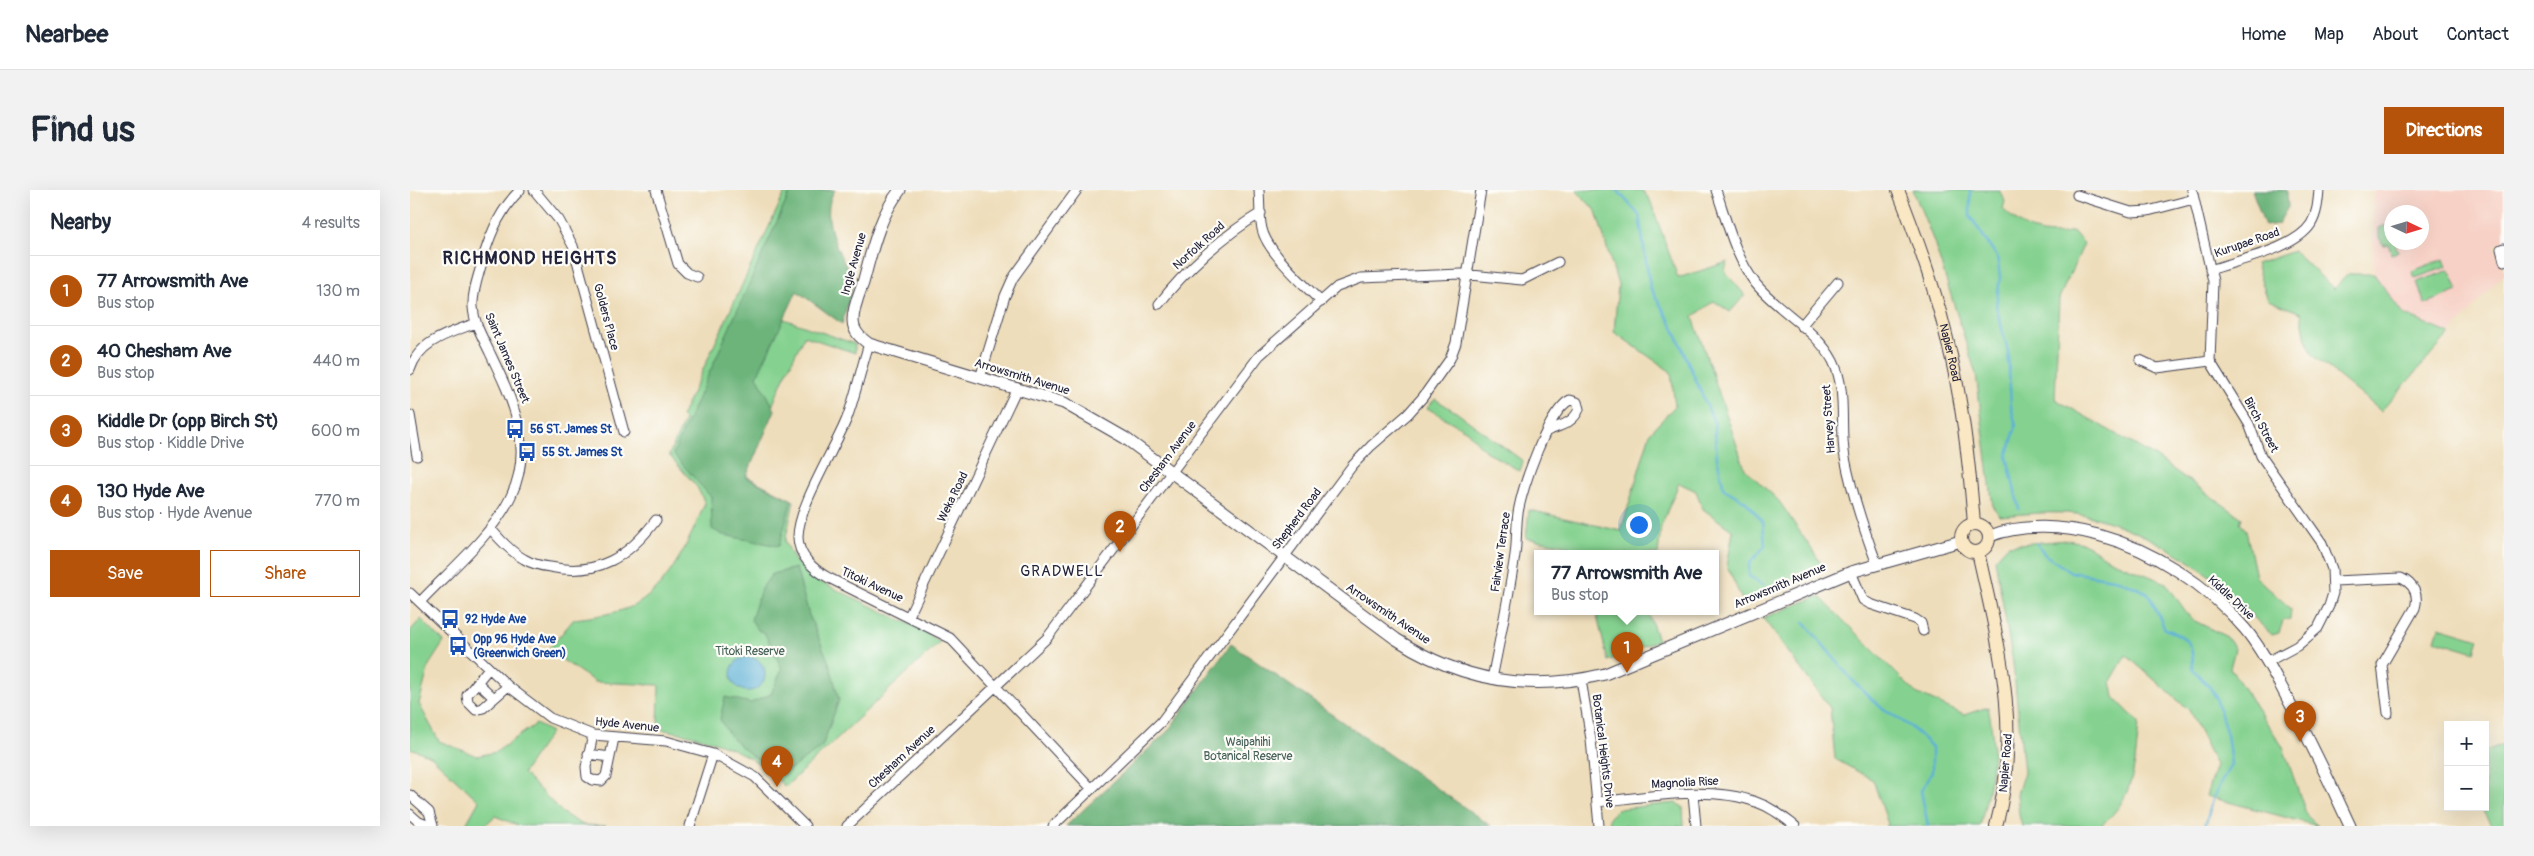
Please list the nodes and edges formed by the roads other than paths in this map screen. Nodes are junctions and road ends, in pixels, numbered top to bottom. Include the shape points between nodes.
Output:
1 (520, 190) edge
2 (534, 190) edge
3 (656, 190) edge
4 (900, 190) edge
5 (1078, 190) edge
6 (1259, 190) edge
7 (1482, 190) edge
8 (1716, 190) edge
9 (1898, 190) edge
10 (2192, 190) edge
11 (2318, 190) edge
12 (2077, 195) dead end
13 (2194, 200) junction
14 (1261, 213) junction
15 (2504, 248) edge
16 (2504, 260) edge
17 (1558, 262) dead end
18 (2210, 270) junction
19 (1468, 274) junction
20 (697, 277) dead end
21 (1838, 282) dead end
22 (1320, 302) junction
23 (1159, 304) dead end
24 (476, 323) junction
25 (1801, 326) junction
26 (870, 344) junction
27 (2140, 360) dead end
28 (2210, 361) junction
29 (410, 370) edge
30 (980, 378) junction
31 (1018, 388) junction
32 (410, 415) edge
33 (1546, 431) dead end
34 (624, 432) dead end
35 (417, 456) dead end
36 (1172, 473) junction
37 (656, 520) dead end
38 (1974, 524) junction
39 (490, 528) junction
40 (1990, 536) junction
41 (1961, 541) junction
42 (1978, 552) junction
43 (1284, 557) junction
44 (1877, 564) junction
45 (1851, 572) junction
46 (2334, 581) junction
47 (410, 593) edge
48 (420, 602) junction
49 (909, 616) junction
50 (1923, 631) dead end
51 (2267, 662) junction
52 (489, 668) junction
53 (1492, 679) junction
54 (1581, 680) junction
55 (478, 683) junction
56 (508, 686) junction
57 (995, 686) junction
58 (493, 697) junction
59 (2388, 714) dead end
60 (593, 735) junction
61 (614, 738) junction
62 (588, 754) junction
63 (713, 754) junction
64 (610, 757) junction
65 (1092, 790) junction
66 (1693, 794) junction
67 (410, 795) edge
68 (1597, 802) junction
69 (410, 814) edge
70 (431, 826) edge
71 (690, 826) edge
72 (805, 826) edge
73 (847, 826) edge
74 (1053, 826) edge
75 (1599, 826) edge
76 (1696, 826) edge
77 (1795, 826) edge
78 (1996, 826) edge
79 (2350, 826) edge

1 - 24 street, Saint James Street via 503,208 490,236 476,285 473,305
2 - 34 street, Golders Place via 559,220 573,246
3 - 20 street via 678,264
4 - 26 street, Ingle Avenue via 879,228 853,320 855,330
5 - 30 street via 1013,278
6 - 14 street
7 - 19 street, Shepherd Road
8 - 25 street, Harvey Street via 1744,266 1761,289
9 - 38 main road, Napier Road via 1928,270 1947,337
10 - 13 street
11 - 18 street, Kurupae Road via 2315,216 2298,237
12 - 13 street via 2131,212
13 - 18 street
14 - 22 street via 1262,229 1272,248
14 - 23 street, Norfolk Road via 1243,224 1173,286
15 - 16 street via 2500,249
17 - 19 street, Chesham Avenue via 1522,280
18 - 28 street via 2213,297
19 - 22 street, Chesham Avenue via 1361,278 1337,288
19 - 43 street, Shepherd Road via 1456,343 1442,370 1408,414 1352,466
21 - 25 street
22 - 36 street, Chesham Avenue via 1259,356
24 - 29 street via 431,341 422,349
24 - 39 street, Saint James Street via 516,408 522,446 520,470 511,497
25 - 44 street, Harvey Street via 1826,349 1839,376 1844,457
26 - 30 street, Arrowsmith Avenue
26 - 49 street, Titoki Avenue via 847,418 803,512 798,538 804,555 816,571
27 - 28 street via 2157,368
28 - 46 street, Birch Street via 2249,424 2261,456 2322,543
30 - 31 street, Arrowsmith Avenue
31 - 36 street, Arrowsmith Avenue via 1082,412 1125,438
31 - 49 street, Weka Road
32 - 35 street
33 - 53 street, Fairview Terrace via 1519,511 1515,554
36 - 43 street, Arrowsmith Avenue
36 - 57 street, Chesham Avenue via 1068,613 1047,638
37 - 39 street via 623,554 587,569 563,570 525,560
38 - 40 main road via 1984,526
38 - 41 main road via 1965,528
39 - 48 street, Saint James Street
40 - 42 main road via 1987,547
40 - 51 street, Kiddle Drive via 2014,530 2067,529 2112,539 2133,548 2214,597 2246,630
41 - 42 main road via 1969,551
41 - 44 street, Arrowsmith Avenue
42 - 78 main road, Napier Road via 2003,675 2009,724 2005,790
43 - 53 street, Arrowsmith Avenue via 1412,650
43 - 65 street, Shepherd Road via 1161,722
44 - 45 street, Arrowsmith Avenue
45 - 50 street via 1863,600 1915,619
45 - 54 street, Arrowsmith Avenue via 1627,666
46 - 51 street, Birch Street via 2329,606 2318,628 2297,646
46 - 59 street via 2401,578 2415,591 2415,608 2382,665
47 - 48 street, Hyde Avenue
48 - 52 street, Hyde Avenue
49 - 57 street, Titoki Avenue via 950,638
51 - 79 street, Kiddle Drive via 2316,750
52 - 55 street
52 - 56 street, Hyde Avenue
53 - 54 street, Arrowsmith Avenue via 1537,684
54 - 68 street, Botanical Heights Drive
55 - 58 street
55 - 58 street via 467,695 468,702 476,710 483,708
56 - 58 street
56 - 60 street, Hyde Avenue via 550,718
57 - 65 street, Titoki Avenue
57 - 73 street, Chesham Avenue
60 - 61 street, Hyde Avenue
60 - 62 street
61 - 63 street, Hyde Avenue via 666,742
61 - 64 street
62 - 64 street
62 - 64 street via 587,777 592,780 601,781 606,776
63 - 71 street
63 - 72 street, Hyde Avenue via 755,777
65 - 74 street, Shepherd Road
66 - 68 street, Magnolia Rise
66 - 76 street
66 - 77 street, Magnolia Rise via 1735,795 1758,802
67 - 70 street via 429,812
68 - 75 street, Botanical Heights Drive
69 - 70 street

